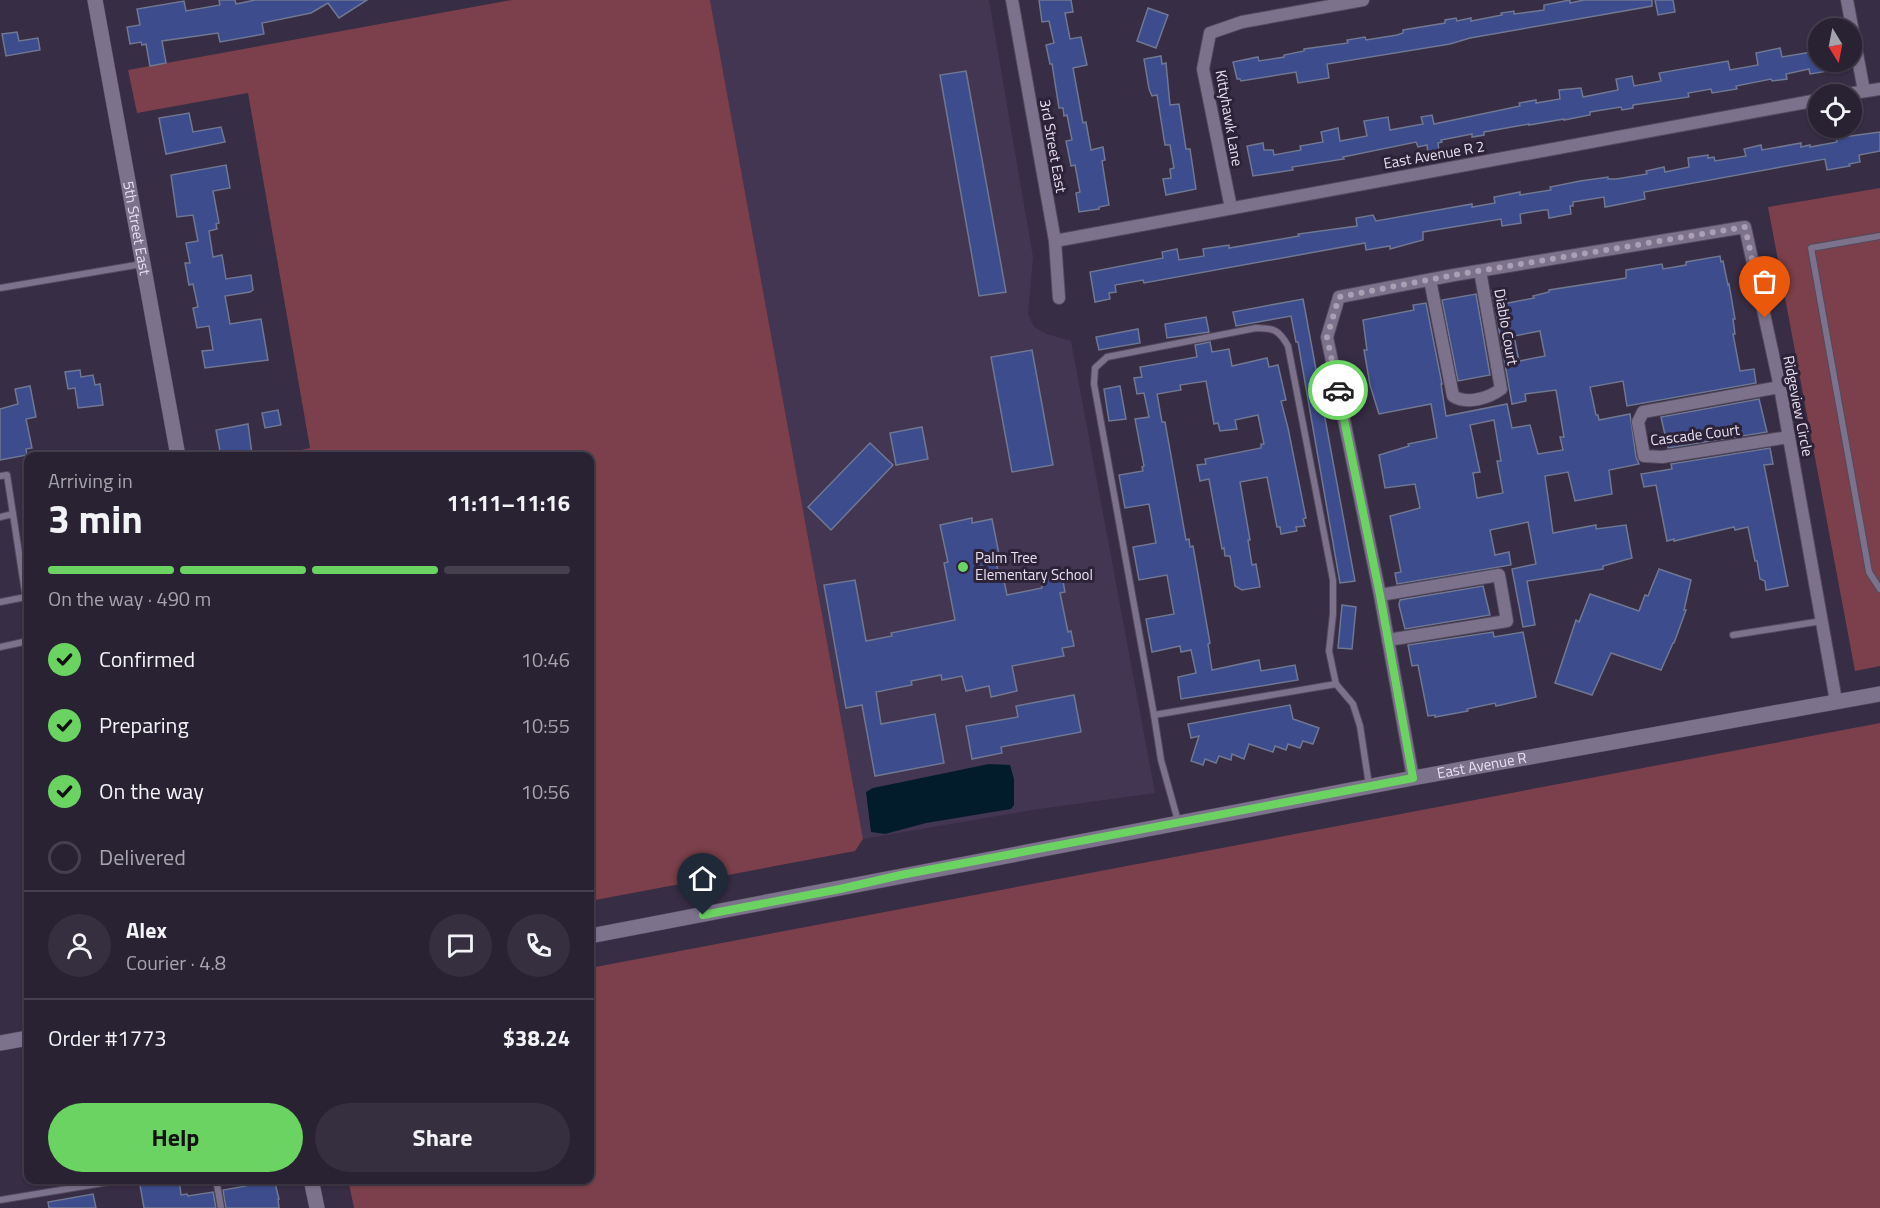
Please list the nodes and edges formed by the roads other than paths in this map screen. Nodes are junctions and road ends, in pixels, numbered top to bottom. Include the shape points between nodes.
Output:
1 (95, 0) edge
2 (1012, 0) edge
3 (1363, 0) edge
4 (1846, 0) edge
5 (1880, 88) edge
6 (1864, 91) joint
7 (1808, 102) edge
8 (1231, 208) junction
9 (1880, 236) edge
10 (1055, 241) junction
11 (143, 264) junction
12 (1480, 271) junction
13 (1430, 280) junction
14 (0, 288) edge
15 (1059, 298) dead end
16 (1780, 387) junction
17 (1789, 437) junction
18 (177, 452) edge
19 (0, 476) edge
20 (13, 514) junction
21 (0, 517) edge
22 (24, 584) edge
23 (1880, 589) edge
24 (1380, 595) junction
25 (24, 597) edge
26 (0, 602) edge
27 (1821, 621) junction
28 (1733, 635) dead end
29 (1388, 640) junction
30 (24, 642) edge
31 (0, 646) edge
32 (1336, 684) junction
33 (1880, 694) edge
34 (1836, 701) junction
35 (1154, 715) junction
36 (1413, 778) junction
37 (1369, 786) junction
38 (1178, 822) junction
39 (594, 935) edge
40 (24, 1039) edge
41 (0, 1043) edge
42 (97, 1184) edge
43 (217, 1184) edge
44 (312, 1184) edge
45 (0, 1200) edge
46 (221, 1208) edge
47 (317, 1208) edge

1 - 11 street, 5th Street East
2 - 10 street, 3rd Street East
3 - 8 street, Kittyhawk Lane via 1242,21 1210,33 1203,69
4 - 6 street
5 - 6 street
7 - 8 street, East Avenue R 2
8 - 10 street, East Avenue R 2
9 - 23 lane via 1811,248 1869,572
10 - 15 street, 3rd Street East
11 - 14 lane
11 - 18 street, 5th Street East
12 - 13 street, Ridgeview Circle
12 - 13 street, Diablo Court via 1501,388 1475,400 1453,396
12 - 16 street, Ridgeview Circle via 1745,227
13 - 24 street, Ridgeview Circle via 1339,297 1327,337
16 - 17 street, Ridgeview Circle
16 - 17 street, Cascade Court via 1643,412 1638,422 1644,456 1662,457
17 - 27 street, Ridgeview Circle
19 - 20 lane via 7,475
20 - 21 lane
20 - 22 lane
24 - 29 street, Ridgeview Circle
24 - 29 street via 1499,575 1507,621
25 - 26 lane
27 - 28 lane
27 - 34 street, Ridgeview Circle
29 - 36 street, Ridgeview Circle
30 - 31 lane
32 - 35 lane
32 - 35 lane via 1329,651 1333,580 1288,346 1282,334 1270,328 1256,328 1107,357 1095,368 1094,384
32 - 37 lane via 1353,704
33 - 34 street, East Avenue R
34 - 36 street, East Avenue R
35 - 38 lane via 1161,760
36 - 37 street, East Avenue R
37 - 38 street, East Avenue R
38 - 39 street, East Avenue R
40 - 41 street
42 - 45 lane
43 - 46 lane
44 - 47 street

